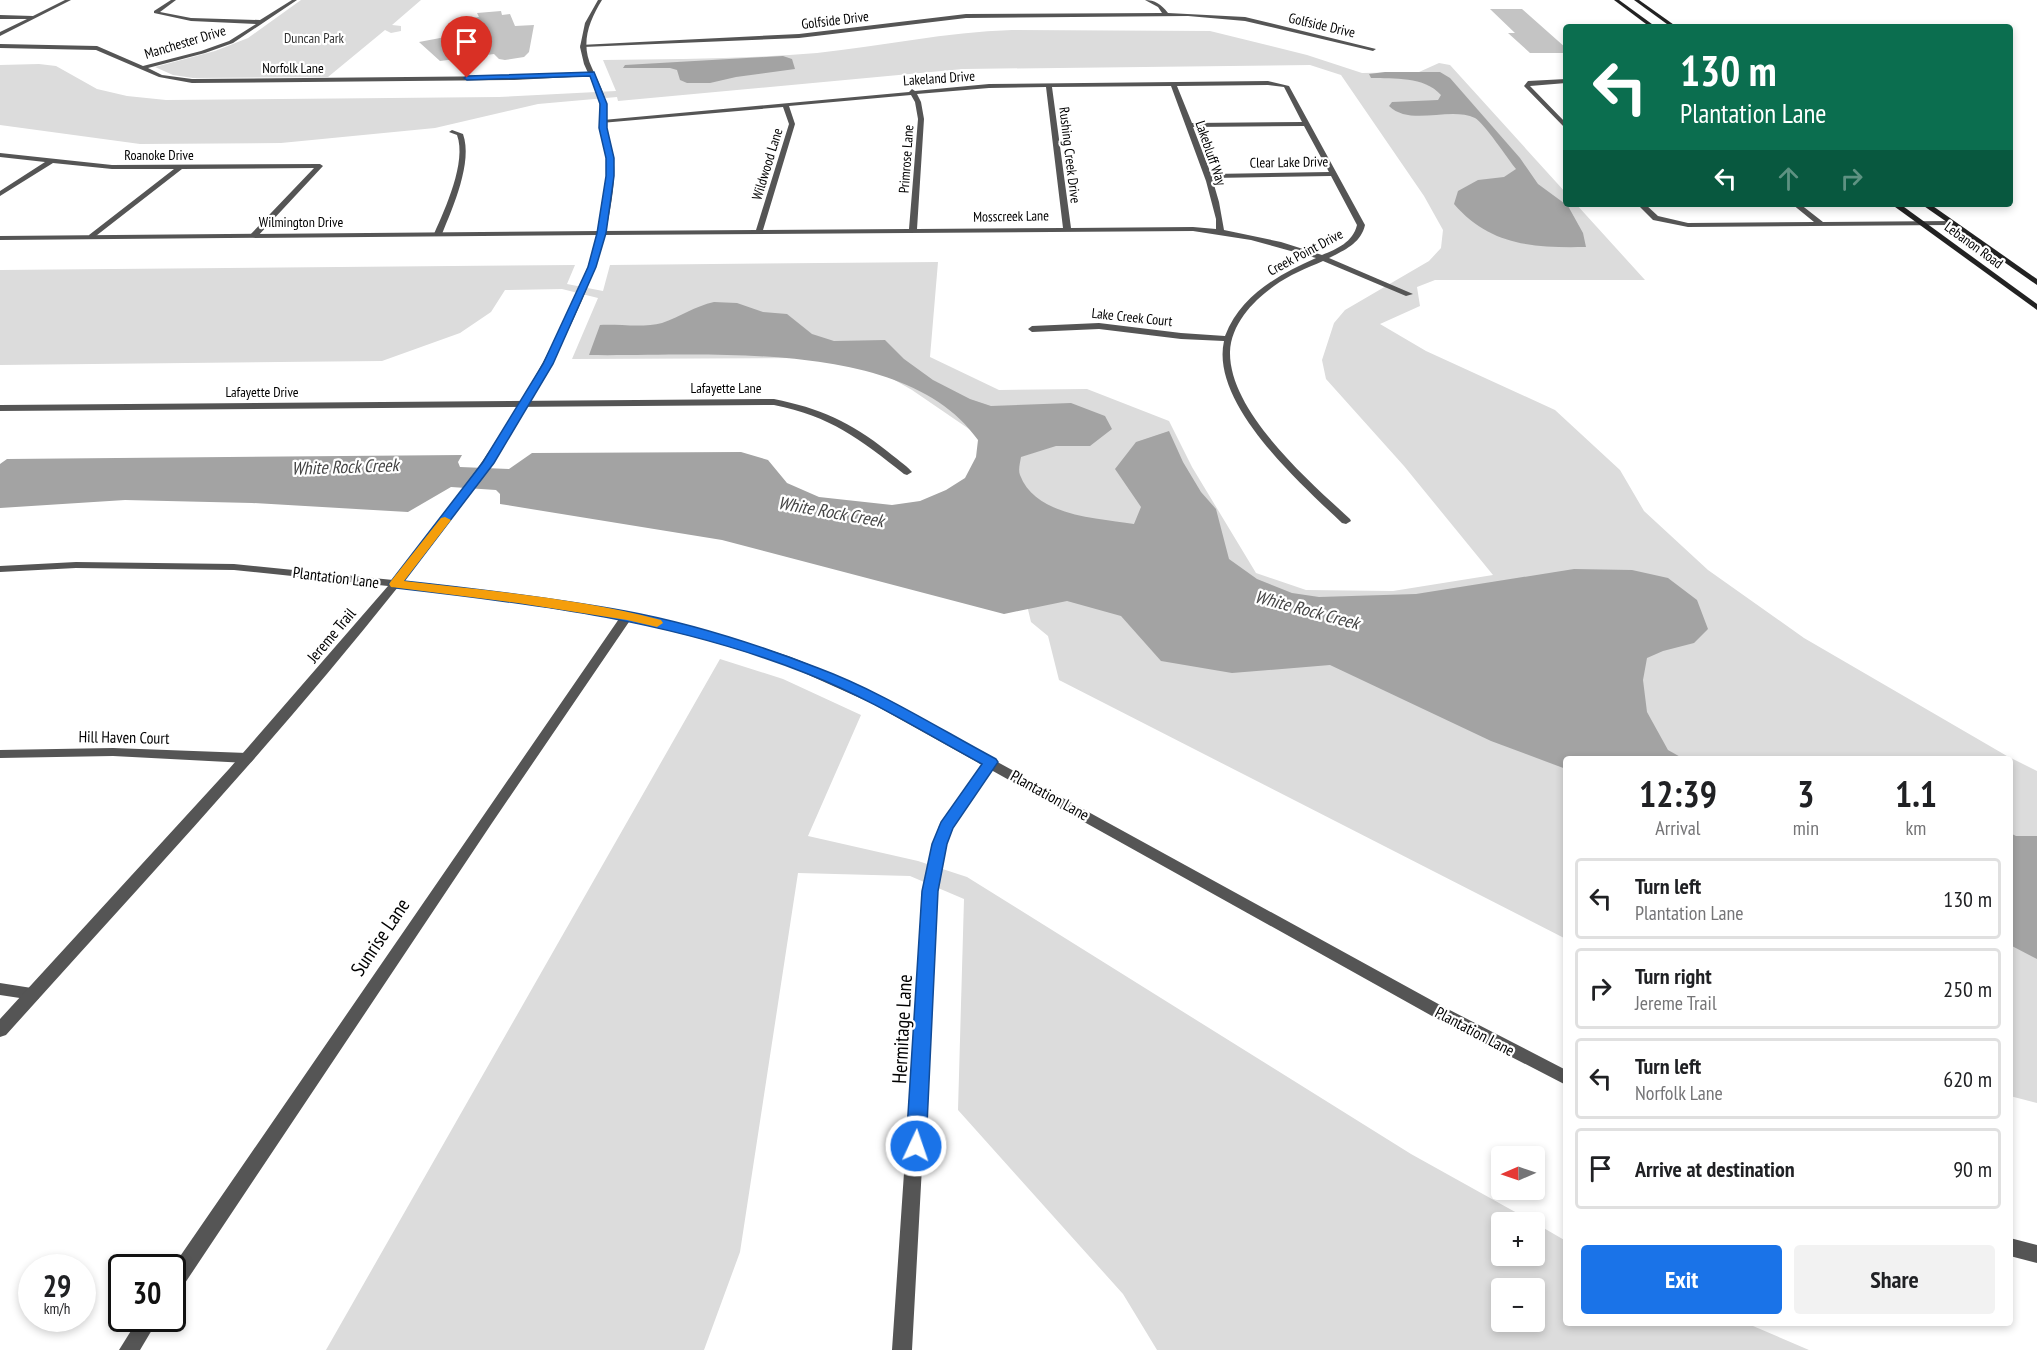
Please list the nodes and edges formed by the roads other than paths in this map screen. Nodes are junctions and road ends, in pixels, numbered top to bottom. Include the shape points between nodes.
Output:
1 (69, 0) edge
2 (174, 0) edge
3 (295, 0) edge
4 (600, 0) edge
5 (1147, 0) edge
6 (1618, 1) edge
7 (1637, 1) edge
8 (1166, 14) junction
9 (0, 17) edge
10 (35, 17) junction
11 (263, 22) junction
12 (1649, 24) edge
13 (1670, 24) edge
14 (0, 34) edge
15 (583, 45) junction
16 (0, 46) edge
17 (1373, 49) dead end
18 (141, 68) junction
19 (592, 74) junction
20 (1563, 81) edge
21 (1173, 84) junction
22 (1279, 84) joint
23 (1049, 85) junction
24 (912, 91) junction
25 (785, 104) junction
26 (603, 122) junction
27 (1307, 124) junction
28 (1563, 124) edge
29 (1188, 125) junction
30 (452, 132) dead end
31 (0, 155) edge
32 (51, 161) junction
33 (180, 167) junction
34 (1335, 174) junction
35 (1206, 176) junction
36 (0, 194) edge
37 (1644, 207) edge
38 (1800, 207) edge
39 (1899, 207) edge
40 (1928, 207) edge
41 (1921, 223) junction
42 (1951, 223) junction
43 (1821, 224) junction
44 (1067, 228) junction
45 (913, 230) junction
46 (759, 232) junction
47 (1220, 232) junction
48 (602, 233) junction
49 (438, 234) junction
50 (253, 236) junction
51 (92, 237) junction
52 (0, 238) edge
53 (1325, 257) junction
54 (2037, 284) edge
55 (1409, 294) dead end
56 (2037, 308) edge
57 (1032, 329) dead end
58 (1228, 339) junction
59 (525, 403) junction
60 (0, 408) edge
61 (908, 472) dead end
62 (1346, 522) dead end
63 (0, 569) edge
64 (396, 584) junction
65 (627, 616) junction
66 (0, 754) edge
67 (247, 758) junction
68 (991, 762) junction
69 (0, 989) edge
70 (33, 994) junction
71 (0, 1030) edge
72 (1563, 1076) edge
73 (2013, 1247) edge
74 (2037, 1254) edge
75 (186, 1264) edge
76 (141, 1332) edge
77 (129, 1350) edge
78 (902, 1350) edge

1 - 10 street
2 - 11 street via 157,13
3 - 11 street, Manchester Drive
4 - 15 street via 588,21
5 - 8 street via 1161,6
6 - 7 main road
6 - 12 main road
7 - 13 main road
8 - 15 street, Golfside Drive via 966,16 788,37
8 - 17 street, Golfside Drive via 1245,19
9 - 10 street
10 - 14 street
11 - 18 street, Manchester Drive via 215,48
15 - 19 street, Jereme Trail
16 - 18 street, Norfolk Lane via 97,48
18 - 19 street, Norfolk Lane via 167,78 192,81
19 - 26 street, Jereme Trail via 602,97
20 - 28 street via 1527,86
21 - 22 street, Lakeland Drive
21 - 23 street, Lakeland Drive
21 - 29 street, Lakebluff Way
22 - 27 street, Creek Point Drive via 1289,88
23 - 24 street, Lakeland Drive
23 - 44 street, Rushing Creek Drive
24 - 25 street, Lakeland Drive
24 - 45 street, Primrose Lane via 921,119
25 - 26 street, Lakeland Drive
25 - 46 street, Wildwood Lane via 792,123
26 - 48 street, Jereme Trail via 610,176
27 - 29 street
27 - 34 street, Creek Point Drive
29 - 35 street, Lakebluff Way
30 - 49 street via 460,134 464,143 456,189
31 - 32 street, Roanoke Drive
32 - 33 street, Roanoke Drive
32 - 36 street
33 - 50 street, Roanoke Drive via 319,165
33 - 51 street
34 - 35 street, Clear Lake Drive
34 - 53 street, Creek Point Drive via 1361,225 1351,243
35 - 47 street, Lakebluff Way
37 - 43 street via 1664,221 1688,225
38 - 43 street
39 - 41 main road, Lebanon Road
40 - 42 main road, Lebanon Road
41 - 42 street
41 - 43 street
41 - 56 main road, Lebanon Road
42 - 54 main road, Lebanon Road
44 - 45 street, Mosscreek Lane
44 - 47 street, Mosscreek Lane
45 - 46 street, Mosscreek Lane
46 - 48 street, Mosscreek Lane
47 - 53 street, Mosscreek Lane
48 - 49 street, Wilmington Drive
48 - 59 street, Jereme Trail via 576,305
49 - 50 street, Wilmington Drive
50 - 51 street, Wilmington Drive
51 - 52 street, Wilmington Drive
53 - 55 street, Mosscreek Lane
53 - 58 street, Creek Point Drive via 1298,268 1261,292 1237,320
57 - 58 street, Lake Creek Court via 1099,326
58 - 62 street via 1227,365 1242,404 1262,434
59 - 60 street, Lafayette Drive
59 - 61 street, Lafayette Lane via 754,401 790,405 852,428
59 - 64 street, Jereme Trail via 488,463
63 - 64 street, Plantation Lane via 76,565 234,567
64 - 65 street, Plantation Lane
64 - 67 street, Jereme Trail
65 - 68 street, Plantation Lane via 718,639 814,671
65 - 75 street, Sunrise Lane
66 - 67 street, Hill Haven Court
67 - 70 street, Jereme Trail
68 - 72 street, Plantation Lane via 1437,1011
68 - 78 street, Hermitage Lane via 946,826 930,891
69 - 70 street
70 - 71 street, Jereme Trail
73 - 74 street
76 - 77 street

